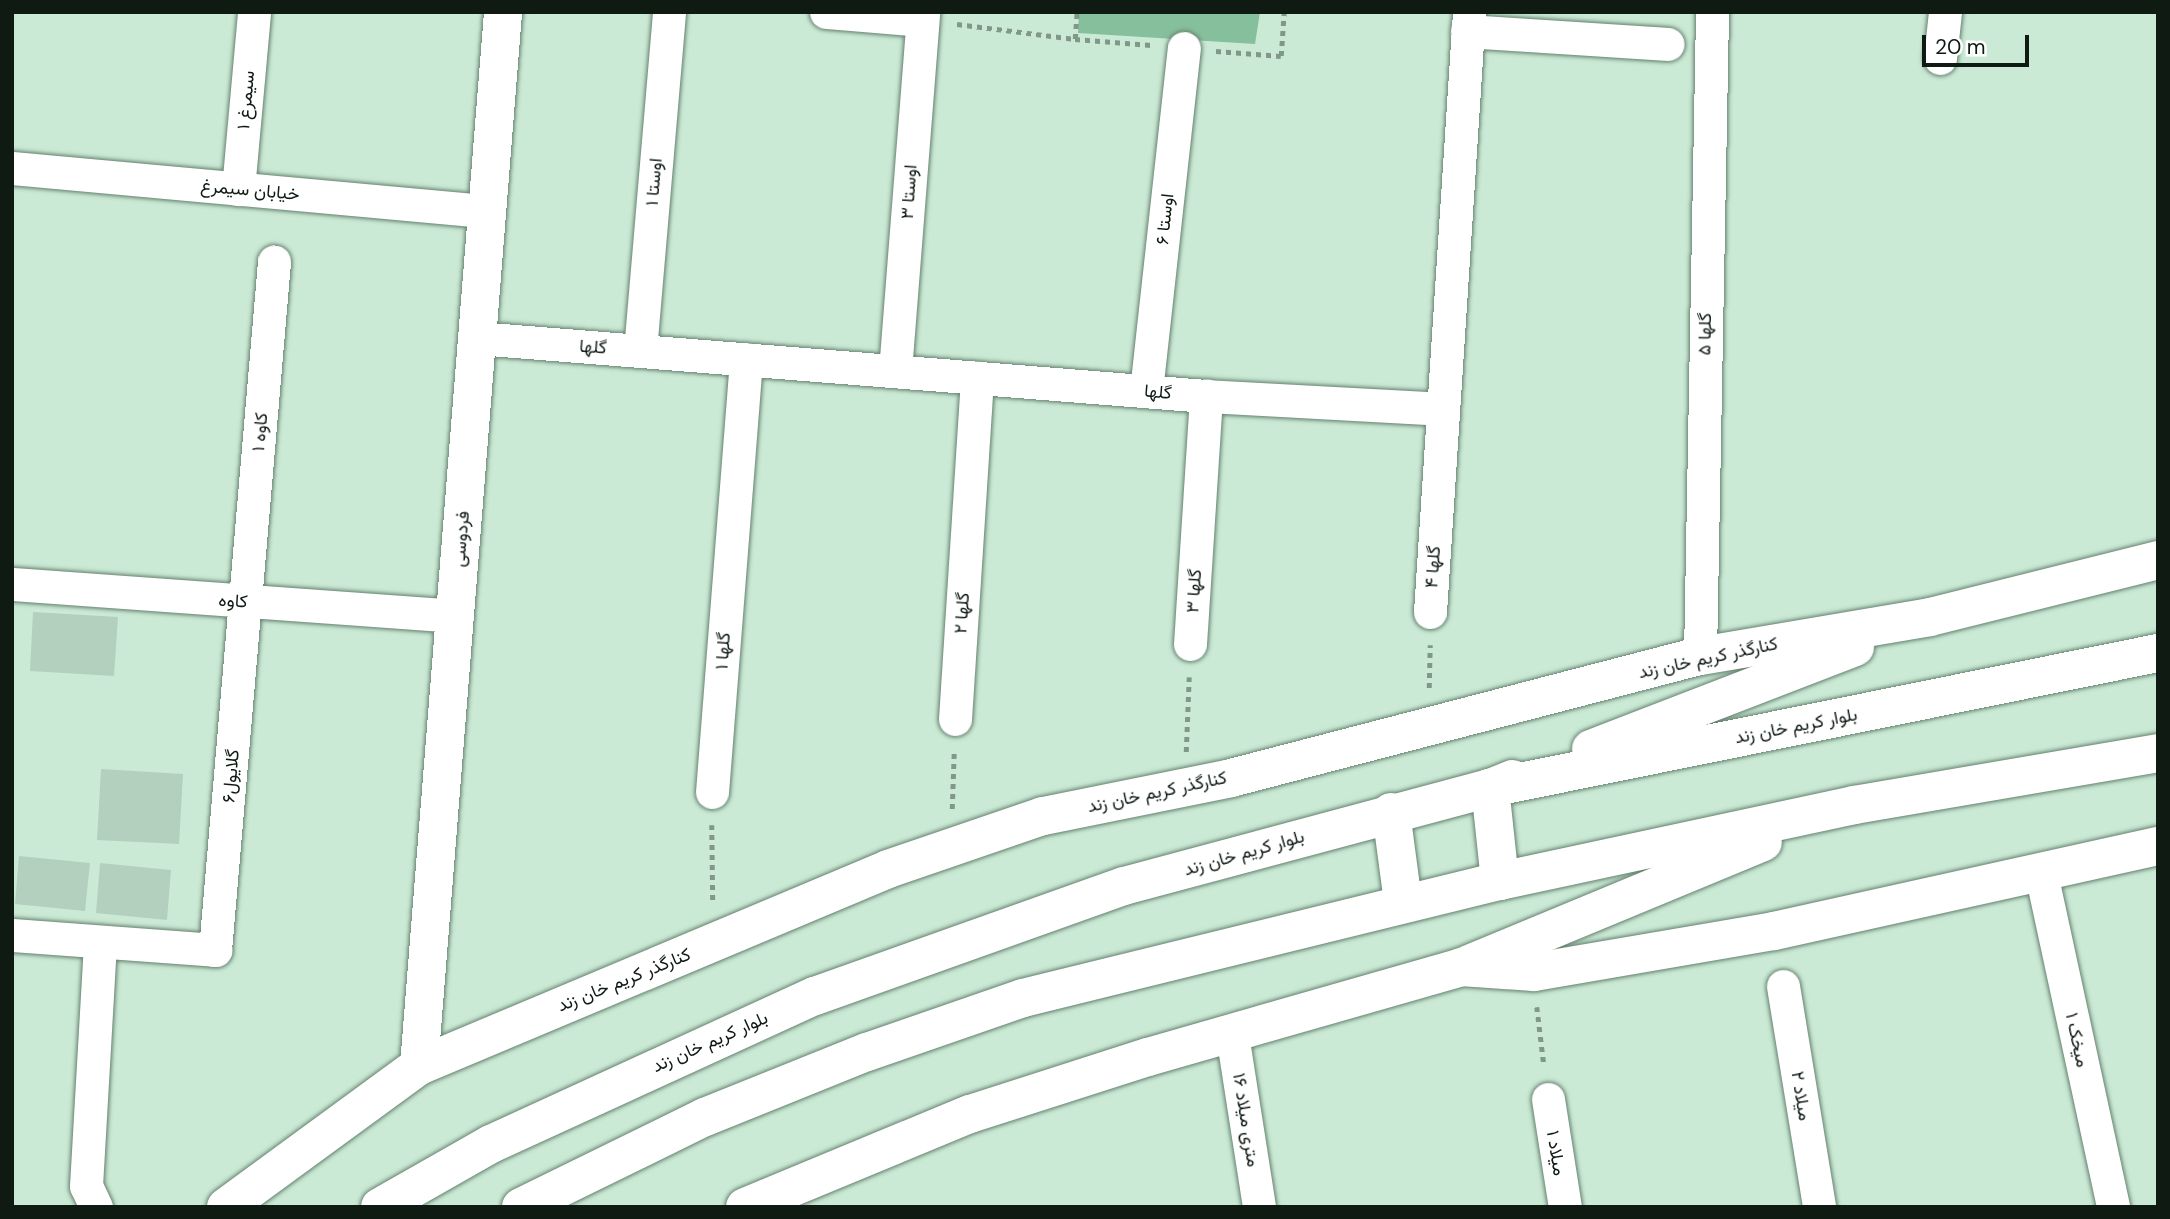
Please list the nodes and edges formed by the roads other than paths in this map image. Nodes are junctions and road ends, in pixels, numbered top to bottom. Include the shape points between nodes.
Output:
1 (254, 12) edge
2 (503, 12) edge
3 (669, 12) edge
4 (826, 12) edge
5 (1712, 12) edge
6 (1945, 12) edge
7 (922, 16) edge
8 (1468, 22) edge
9 (1668, 44) dead end
10 (1184, 48) dead end
11 (1940, 58) dead end
12 (12, 168) edge
13 (238, 189) junction
14 (487, 211) junction
15 (274, 262) dead end
16 (477, 338) junction
17 (640, 351) junction
18 (746, 359) junction
19 (895, 371) junction
20 (977, 377) junction
21 (1146, 391) junction
22 (1206, 396) junction
23 (1443, 409) junction
24 (2158, 560) edge
25 (12, 584) edge
26 (247, 602) junction
27 (1430, 612) road end
28 (455, 616) junction
29 (1930, 617) junction
30 (1190, 644) road end
31 (2158, 653) edge
32 (1700, 656) junction
33 (955, 719) road end
34 (2158, 753) edge
35 (1490, 788) junction
36 (712, 792) road end
37 (1854, 805) junction
38 (1391, 812) junction
39 (2158, 846) edge
40 (2041, 873) junction
41 (1500, 881) junction
42 (1404, 902) junction
43 (12, 935) edge
44 (100, 943) junction
45 (1461, 967) junction
46 (1783, 986) dead end
47 (1233, 1034) junction
48 (419, 1066) junction
49 (1548, 1099) road end
50 (96, 1207) edge
51 (226, 1207) edge
52 (380, 1207) edge
53 (521, 1207) edge
54 (745, 1207) edge
55 (1259, 1207) edge
56 (1565, 1207) edge
57 (1819, 1207) edge
58 (2113, 1207) edge

1 - 13 street, سیمرغ ۱
2 - 14 main road, فردوسی
3 - 17 street, اوستا ۱
4 - 7 street
5 - 32 street, گلها ۵
6 - 11 street
7 - 19 street, اوستا ۳
8 - 9 street
8 - 23 street
10 - 21 street, اوستا ۶
12 - 13 street, خیابان سیمرغ
13 - 14 street, خیابان سیمرغ
14 - 16 main road, فردوسی
15 - 26 street, کاوه ۱
16 - 17 street, گلها
16 - 28 main road, فردوسی
17 - 18 street, گلها
18 - 19 street, گلها
18 - 36 street, گلها ۱
19 - 20 street, گلها
20 - 21 street, گلها
20 - 33 street, گلها ۲
21 - 22 street, گلها
22 - 23 street, گلها
22 - 30 street, گلها ۳
23 - 27 street, گلها ۴
24 - 29 main road, کنارگذر کریم خان زند
25 - 26 street, کاوه
26 - 28 street, کاوه
26 - 44 street, گلایول۶ via 215,950
28 - 48 main road, فردوسی
29 - 32 main road, کنارگذر کریم خان زند
29 - 35 main road
31 - 35 main road, بلوار کریم خان زند
32 - 48 main road, کنارگذر کریم خان زند via 1185,787 1043,816 888,869
34 - 37 main road
35 - 38 main road, بلوار کریم خان زند
35 - 41 main road
37 - 41 main road
37 - 45 main road
38 - 42 main road
38 - 52 main road, بلوار کریم خان زند via 1124,886 815,996 491,1144
39 - 40 main road
40 - 45 main road via 1774,932 1534,972
40 - 58 street, میخک ۱
41 - 42 main road
42 - 53 main road via 1132,968 997,1007 867,1052 705,1118
43 - 44 street
44 - 50 street via 86,1186
45 - 47 main road
46 - 57 street, میلاد ۲
47 - 54 main road via 970,1114
47 - 55 street, ۱۶ متری میلاد
48 - 51 main road, کنارگذر کریم خان زند
49 - 56 street, میلاد ۱

